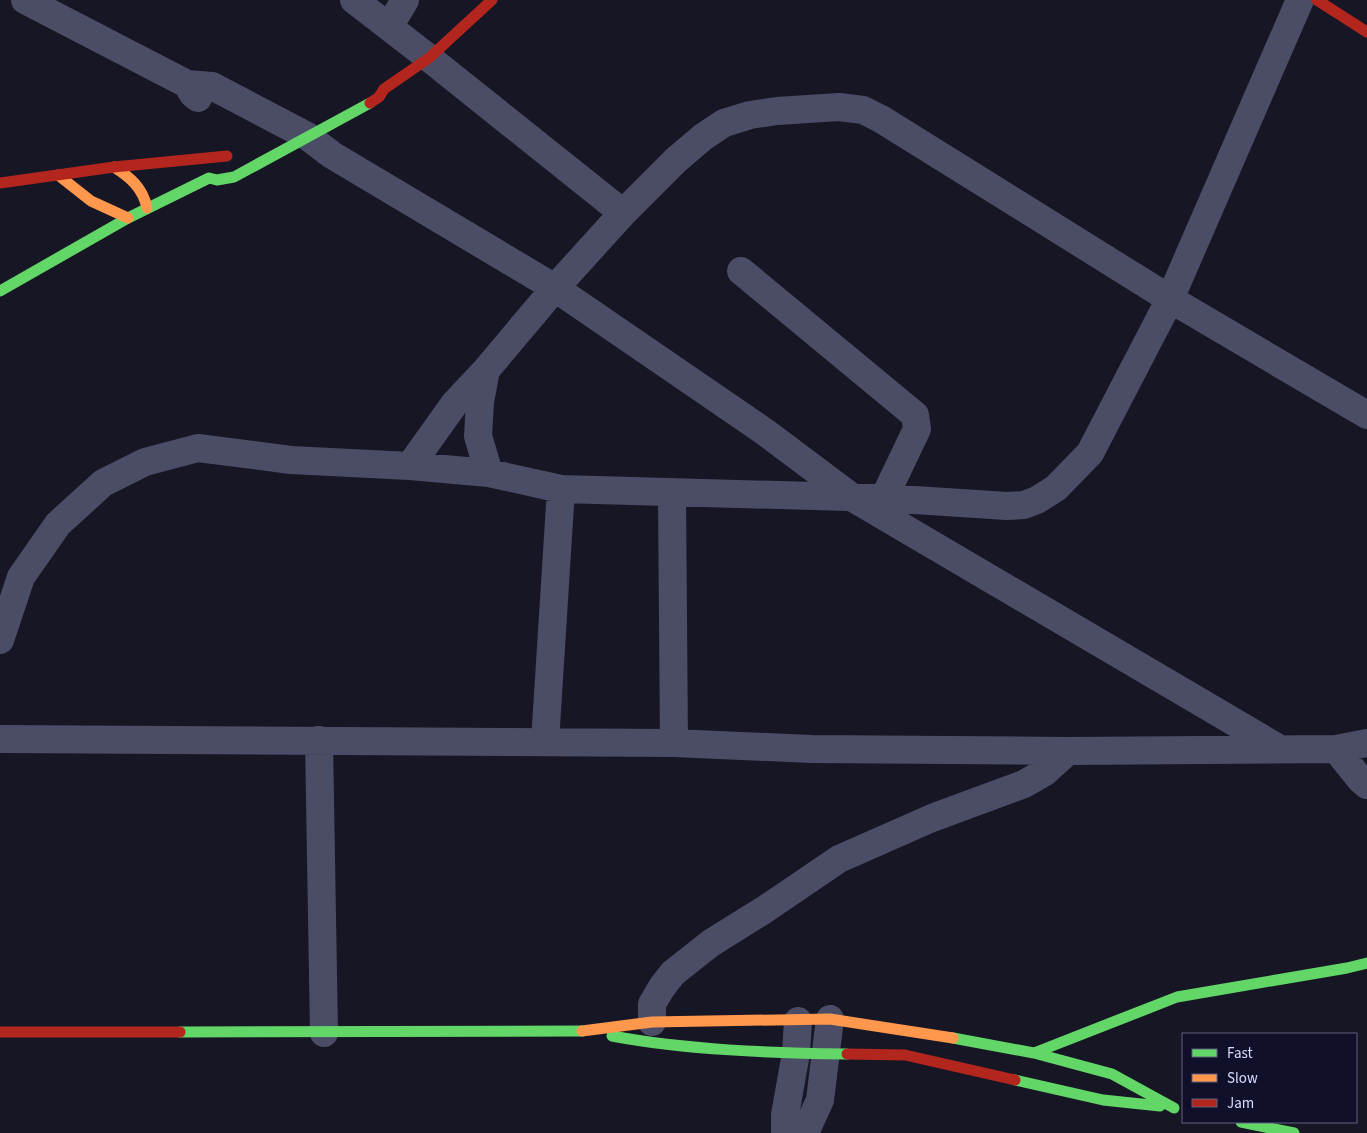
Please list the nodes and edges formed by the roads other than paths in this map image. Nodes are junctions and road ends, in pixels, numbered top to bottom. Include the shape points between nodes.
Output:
1 (25, 0) edge
2 (354, 0) edge
3 (405, 0) edge
4 (492, 0) edge
5 (1300, 0) edge
6 (1317, 0) edge
7 (389, 27) junction
8 (1367, 32) edge
9 (429, 58) junction
10 (384, 89) junction
11 (371, 90) dead end
12 (294, 132) junction
13 (114, 168) junction
14 (58, 175) junction
15 (209, 178) junction
16 (0, 183) edge
17 (147, 208) junction
18 (623, 213) junction
19 (128, 218) junction
20 (741, 271) dead end
21 (555, 288) junction
22 (0, 291) edge
23 (1170, 299) junction
24 (486, 370) junction
25 (1367, 415) edge
26 (410, 466) junction
27 (489, 473) junction
28 (561, 488) junction
29 (672, 493) junction
30 (853, 498) junction
31 (884, 498) junction
32 (0, 640) edge
33 (0, 739) edge
34 (319, 740) junction
35 (545, 742) junction
36 (674, 743) junction
37 (1367, 743) edge
38 (1280, 749) junction
39 (1336, 749) junction
40 (1068, 751) junction
41 (1367, 785) edge
42 (1367, 963) edge
43 (830, 1019) junction
44 (798, 1021) junction
45 (652, 1022) junction
46 (588, 1031) junction
47 (0, 1032) edge
48 (324, 1033) junction
49 (796, 1052) junction
50 (826, 1053) junction
51 (1034, 1053) junction
52 (1179, 1109) edge
53 (1246, 1123) edge
54 (784, 1133) edge
55 (804, 1133) edge
56 (1294, 1133) edge

1 - 12 street via 187,84 212,86
2 - 7 street
3 - 7 street
4 - 9 street
5 - 23 street
6 - 8 street
7 - 9 street
9 - 10 street
9 - 18 street
10 - 11 street
10 - 12 street via 370,103
12 - 15 street via 234,177
12 - 21 street
13 - 14 street
13 - 15 street via 232,154 216,165
13 - 17 street via 136,183
14 - 16 street
14 - 19 street via 91,201
15 - 17 street
17 - 19 street
18 - 21 street
18 - 23 street via 676,160 724,124 750,115 777,111 839,107 863,110
19 - 22 street
20 - 31 street via 916,415 917,429
21 - 24 street
21 - 30 street
23 - 25 street
23 - 31 street via 1090,453 1056,488 1024,505 1007,506
24 - 26 street via 455,404
24 - 27 street via 478,436
26 - 27 street
26 - 32 street via 291,460 198,448 144,462 102,484 58,524 21,577
27 - 28 street
28 - 29 street
28 - 35 street
29 - 30 street
29 - 36 street
30 - 31 street
30 - 38 street
33 - 34 street
34 - 35 street
34 - 48 street
35 - 36 street
36 - 40 street via 811,749
37 - 39 street
38 - 39 street
38 - 40 street
39 - 41 street
40 - 45 street via 1045,772 1024,784 932,818 839,859 711,943 673,974 652,1004
42 - 51 street via 1177,997
43 - 44 street
43 - 50 street
43 - 51 street
44 - 45 street
44 - 49 street
45 - 46 street
46 - 48 street
46 - 49 street via 650,1043
47 - 48 street
49 - 50 street
49 - 54 street via 784,1115
50 - 52 street via 905,1055 1103,1100
50 - 55 street via 820,1100
51 - 52 street via 1112,1074
53 - 56 street

